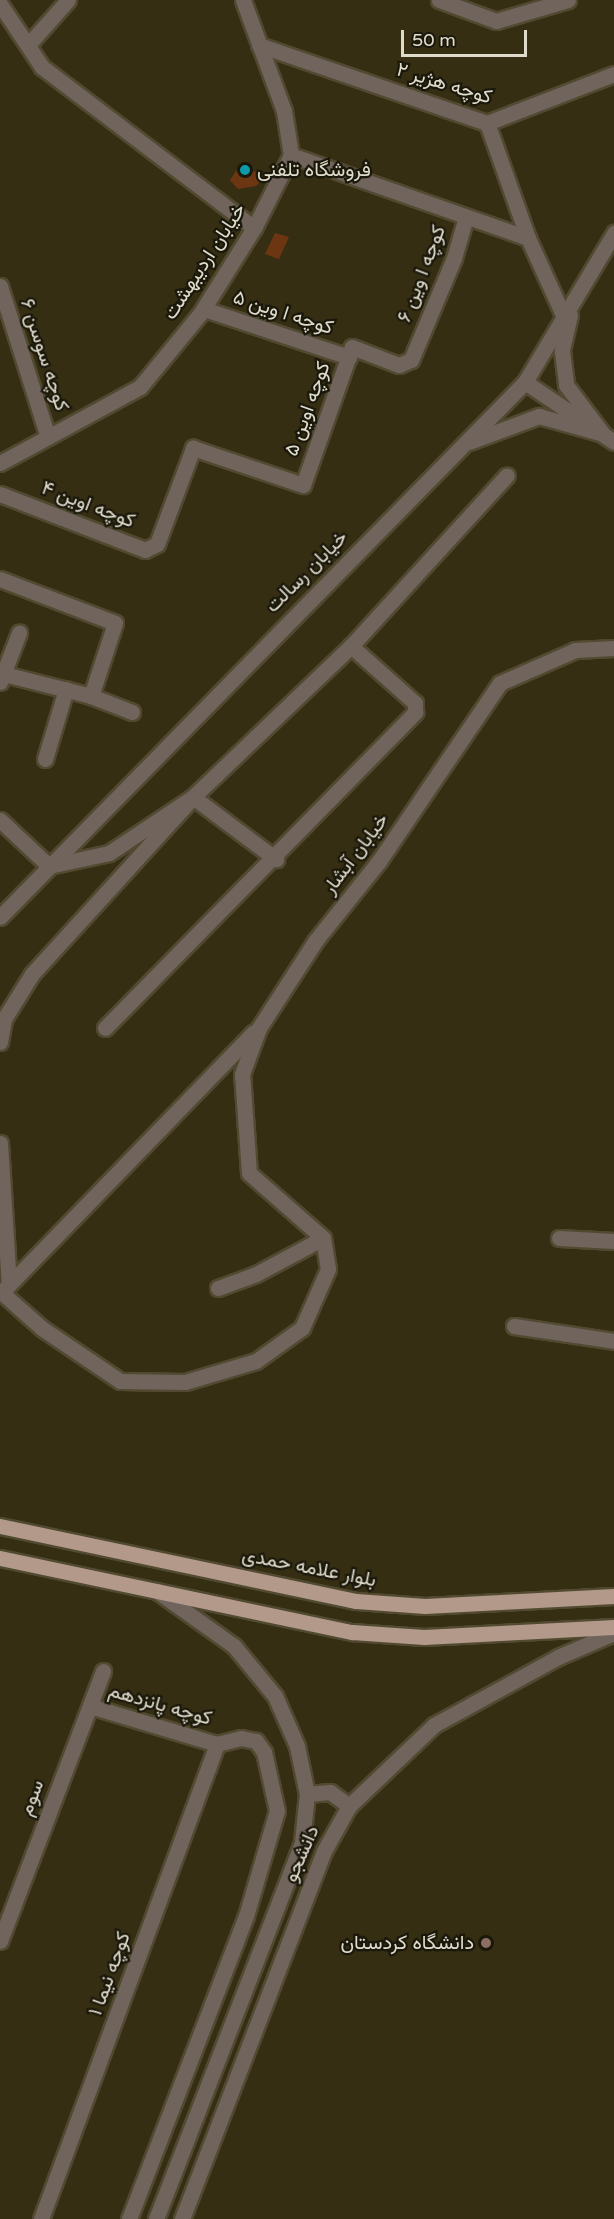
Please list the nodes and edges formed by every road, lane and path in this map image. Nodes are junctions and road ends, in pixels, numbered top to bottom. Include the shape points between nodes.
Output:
1 (68, 0) edge
2 (243, 0) edge
3 (439, 0) edge
4 (568, 0) edge
5 (0, 4) edge
6 (28, 45) junction
7 (259, 45) junction
8 (614, 74) edge
9 (488, 123) junction
10 (291, 155) junction
11 (466, 217) junction
12 (254, 228) junction
13 (614, 233) edge
14 (528, 238) junction
15 (614, 253) edge
16 (595, 265) junction
17 (0, 286) edge
18 (573, 301) junction
19 (204, 309) junction
20 (564, 316) junction
21 (351, 352) junction
22 (525, 382) junction
23 (48, 437) junction
24 (608, 438) edge
25 (462, 445) junction
26 (0, 463) edge
27 (507, 475) dead end
28 (303, 485) joint
29 (0, 494) edge
30 (0, 579) edge
31 (19, 633) dead end
32 (351, 646) junction
33 (614, 648) edge
34 (2, 678) edge
35 (66, 689) junction
36 (91, 696) junction
37 (132, 712) dead end
38 (45, 759) dead end
39 (193, 797) junction
40 (0, 820) edge
41 (276, 859) junction
42 (48, 866) junction
43 (0, 917) edge
44 (105, 1028) dead end
45 (259, 1028) junction
46 (0, 1042) edge
47 (0, 1143) edge
48 (323, 1238) junction
49 (559, 1238) dead end
50 (614, 1240) edge
51 (218, 1288) dead end
52 (3, 1290) edge
53 (514, 1326) dead end
54 (614, 1341) edge
55 (0, 1526) edge
56 (0, 1558) edge
57 (157, 1591) junction
58 (614, 1596) edge
59 (614, 1627) edge
60 (614, 1633) edge
61 (103, 1671) dead end
62 (90, 1706) junction
63 (217, 1743) junction
64 (307, 1794) junction
65 (349, 1806) junction
66 (0, 1941) edge
67 (41, 2219) edge
68 (129, 2219) edge
69 (156, 2219) edge
70 (182, 2219) edge

1 - 6 street
2 - 7 street
3 - 4 street via 496,21
5 - 6 street
6 - 12 street via 42,68
7 - 9 street, کوچه هژیر ۲
7 - 10 street via 284,111
8 - 9 street, کوچه هژیر ۲
9 - 14 street
10 - 11 street, کوچه ا وین ۶
10 - 12 street, خیابان اردیبهشت
11 - 14 street
11 - 21 street, کوچه ا وین ۶ via 454,258 411,360 399,365
12 - 19 street, خیابان اردیبهشت
13 - 16 street, خیابان رسالت
14 - 20 street
15 - 16 street
16 - 18 street, خیابان رسالت
17 - 23 street, کوچه سوسن ۶
18 - 20 street, خیابان رسالت
18 - 24 street via 562,351 566,384
19 - 21 street, کوچه ا وین ۵
19 - 23 street, خیابان اردیبهشت via 140,387
20 - 22 street, خیابان رسالت
21 - 28 street, کوچه اوین ۵
22 - 24 street
22 - 25 street, خیابان رسالت
23 - 26 street, خیابان اردیبهشت
24 - 25 street via 539,416
25 - 42 street, خیابان رسالت
27 - 32 street
28 - 29 street, کوچه اوین ۴ via 193,448 157,543 145,550
30 - 36 street via 115,624
31 - 34 street
32 - 39 street
32 - 41 street via 415,703 415,712
33 - 45 street, خیابان آبشار via 575,650 500,683 380,861 316,939
34 - 35 street
35 - 36 street
35 - 38 street
36 - 37 street
39 - 41 street
39 - 42 street via 109,853
39 - 46 street via 32,974 4,1019
40 - 42 street
41 - 44 street
42 - 43 street, خیابان رسالت
45 - 48 street, خیابان آبشار via 242,1074 249,1173
45 - 52 street
47 - 52 street
48 - 51 street via 256,1274
48 - 52 street via 328,1269 302,1328 256,1360 185,1382 120,1381 44,1329
49 - 50 street
53 - 54 street
55 - 58 main road, بلوار علامه حمدی via 356,1601 425,1606
56 - 57 main road
57 - 59 main road via 352,1632 424,1637
57 - 64 street, دانشجو via 234,1646 275,1696 297,1746
60 - 65 street, دانشجو via 558,1657 434,1725
61 - 62 street, سوم
62 - 63 street, کوچه پانزدهم
62 - 66 street, سوم
63 - 67 street, کوچه نیما ۱
63 - 68 street via 240,1738 256,1741 264,1752 277,1811 246,1916
64 - 65 street via 330,1792
64 - 69 street, دانشجو via 302,1842
65 - 70 street, دانشجو via 324,1851

